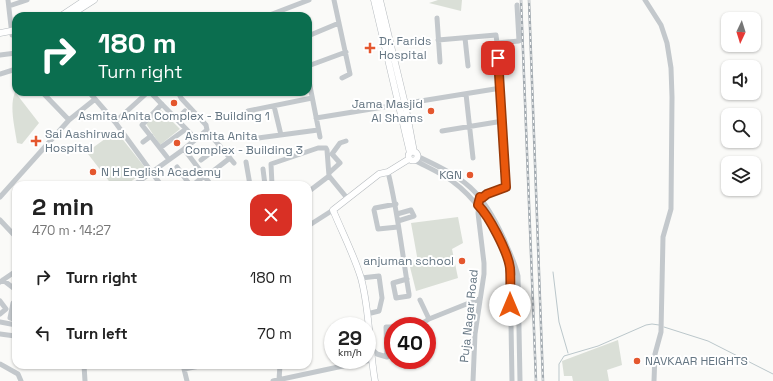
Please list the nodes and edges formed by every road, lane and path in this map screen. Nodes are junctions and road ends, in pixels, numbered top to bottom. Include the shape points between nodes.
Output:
1 (8, 0) edge
2 (27, 0) edge
3 (85, 0) edge
4 (94, 0) edge
5 (309, 0) edge
6 (334, 0) edge
7 (374, 0) edge
8 (380, 0) edge
9 (647, 1) edge
10 (517, 5) dead end
11 (9, 6) junction
12 (67, 12) edge
13 (75, 12) edge
14 (278, 12) edge
15 (437, 18) dead end
16 (12, 22) edge
17 (339, 23) junction
18 (0, 33) edge
19 (12, 33) edge
20 (12, 34) edge
21 (312, 34) edge
22 (0, 37) edge
23 (465, 38) junction
24 (438, 40) junction
25 (497, 42) junction
26 (346, 52) junction
27 (12, 54) edge
28 (0, 55) edge
29 (440, 62) dead end
30 (312, 65) edge
31 (468, 66) dead end
32 (12, 70) edge
33 (0, 74) edge
34 (342, 78) dead end
35 (500, 88) junction
36 (466, 94) junction
37 (46, 96) edge
38 (92, 96) edge
39 (144, 96) edge
40 (153, 96) edge
41 (180, 96) edge
42 (312, 98) joint
43 (94, 100) junction
44 (162, 104) junction
45 (401, 104) junction
46 (274, 106) junction
47 (185, 111) dead end
48 (248, 111) dead end
49 (316, 118) junction
50 (177, 119) junction
51 (69, 120) junction
52 (503, 121) junction
53 (115, 122) junction
54 (469, 126) junction
55 (186, 129) junction
56 (318, 130) junction
57 (207, 131) junction
58 (442, 131) dead end
59 (191, 134) dead end
60 (281, 135) junction
61 (151, 136) junction
62 (320, 137) dead end
63 (258, 138) dead end
64 (346, 141) dead end
65 (143, 142) dead end
66 (220, 146) junction
67 (160, 148) junction
68 (184, 149) junction
69 (413, 156) junction
70 (167, 157) dead end
71 (230, 158) junction
72 (473, 158) dead end
73 (201, 160) dead end
74 (246, 162) dead end
75 (234, 163) dead end
76 (176, 167) dead end
77 (263, 170) dead end
78 (151, 172) junction
79 (388, 172) junction
80 (206, 175) junction
81 (329, 175) junction
82 (14, 181) edge
83 (139, 181) edge
84 (158, 181) edge
85 (187, 181) edge
86 (198, 181) edge
87 (208, 181) edge
88 (249, 181) edge
89 (264, 181) edge
90 (272, 181) edge
91 (12, 184) edge
92 (312, 189) edge
93 (0, 197) edge
94 (346, 198) junction
95 (481, 198) junction
96 (396, 204) junction
97 (478, 205) junction
98 (333, 210) junction
99 (397, 214) junction
100 (0, 220) edge
101 (312, 223) edge
102 (398, 224) junction
103 (12, 233) edge
104 (510, 273) junction
105 (517, 273) junction
106 (12, 274) edge
107 (361, 278) junction
108 (407, 279) dead end
109 (2, 281) edge
110 (12, 287) edge
111 (0, 300) edge
112 (420, 300) dead end
113 (479, 300) junction
114 (12, 305) edge
115 (0, 314) edge
116 (367, 314) junction
117 (367, 317) edge
118 (429, 317) edge
119 (435, 317) edge
120 (0, 322) edge
121 (12, 324) edge
122 (0, 334) edge
123 (12, 336) edge
124 (0, 364) edge
125 (84, 369) edge
126 (184, 369) edge
127 (280, 369) edge
128 (330, 369) edge
129 (373, 369) edge
130 (280, 380) junction
131 (21, 381) edge
132 (85, 381) edge
133 (187, 381) edge
134 (274, 381) edge
135 (375, 381) edge
136 (473, 381) edge
137 (512, 381) edge
138 (520, 381) edge
139 (654, 381) edge

1 - 11 street
2 - 11 street
3 - 12 main road
4 - 13 main road
5 - 14 street
6 - 17 street
7 - 45 main road
8 - 45 main road
9 - 139 street via 661,25 666,43 671,68 672,96 671,209 662,237 662,323 655,354
10 - 25 street via 519,41
11 - 16 street
15 - 24 street
17 - 21 street
17 - 26 street
18 - 19 main road
20 - 22 main road
23 - 24 street
23 - 25 street via 496,35
23 - 31 street
24 - 29 street
25 - 35 street
26 - 30 street
26 - 34 street via 350,74
27 - 28 street
32 - 33 street
35 - 36 street
35 - 52 street
36 - 45 street
36 - 54 street
37 - 51 street
38 - 43 street
39 - 53 street
40 - 44 street
41 - 57 street via 206,125
42 - 46 street
42 - 49 street
43 - 51 street
43 - 53 street
44 - 50 street
44 - 61 street via 142,124
45 - 49 street
45 - 69 main road
46 - 48 street
46 - 60 street
47 - 50 street
49 - 56 street
50 - 55 street
51 - 82 street
52 - 54 street
52 - 95 street via 506,187
53 - 78 street
54 - 58 street
54 - 72 street
55 - 59 street
55 - 67 street
56 - 60 street
56 - 62 street
57 - 66 street
57 - 68 street
60 - 63 street
61 - 65 street
61 - 67 street
64 - 81 street via 340,143 332,154 340,163
66 - 71 street
66 - 73 street
67 - 70 street
68 - 78 street
68 - 80 street
69 - 79 main road
69 - 95 street via 452,173
69 - 97 street via 453,182
71 - 75 street
71 - 80 street
74 - 88 street
76 - 85 street
77 - 89 street
78 - 83 street
78 - 84 street
79 - 94 main road via 379,174
79 - 96 street
80 - 86 street
80 - 87 street
81 - 90 street via 327,150 318,148 271,164
81 - 92 street
81 - 94 street
91 - 93 street
94 - 98 main road
95 - 97 street, Puja Nagar Road
95 - 105 street via 514,260
96 - 99 street
96 - 102 street via 374,210 378,229
97 - 104 street via 505,251
97 - 113 street, Puja Nagar Road via 484,263
98 - 101 street
98 - 107 main road
99 - 102 street
99 - 102 street via 411,210 414,216
100 - 103 street
102 - 108 street
104 - 105 street
104 - 137 street
105 - 138 street
106 - 109 street
107 - 116 main road
107 - 116 street via 379,276 382,298 379,311
109 - 110 street
111 - 114 street
111 - 115 street via 6,309
112 - 118 street
113 - 119 street
113 - 136 street, Puja Nagar Road
116 - 117 main road
120 - 121 street
122 - 123 street
124 - 131 street via 18,374
125 - 132 street
126 - 133 street
127 - 130 street
128 - 130 street
129 - 135 main road
130 - 134 street

